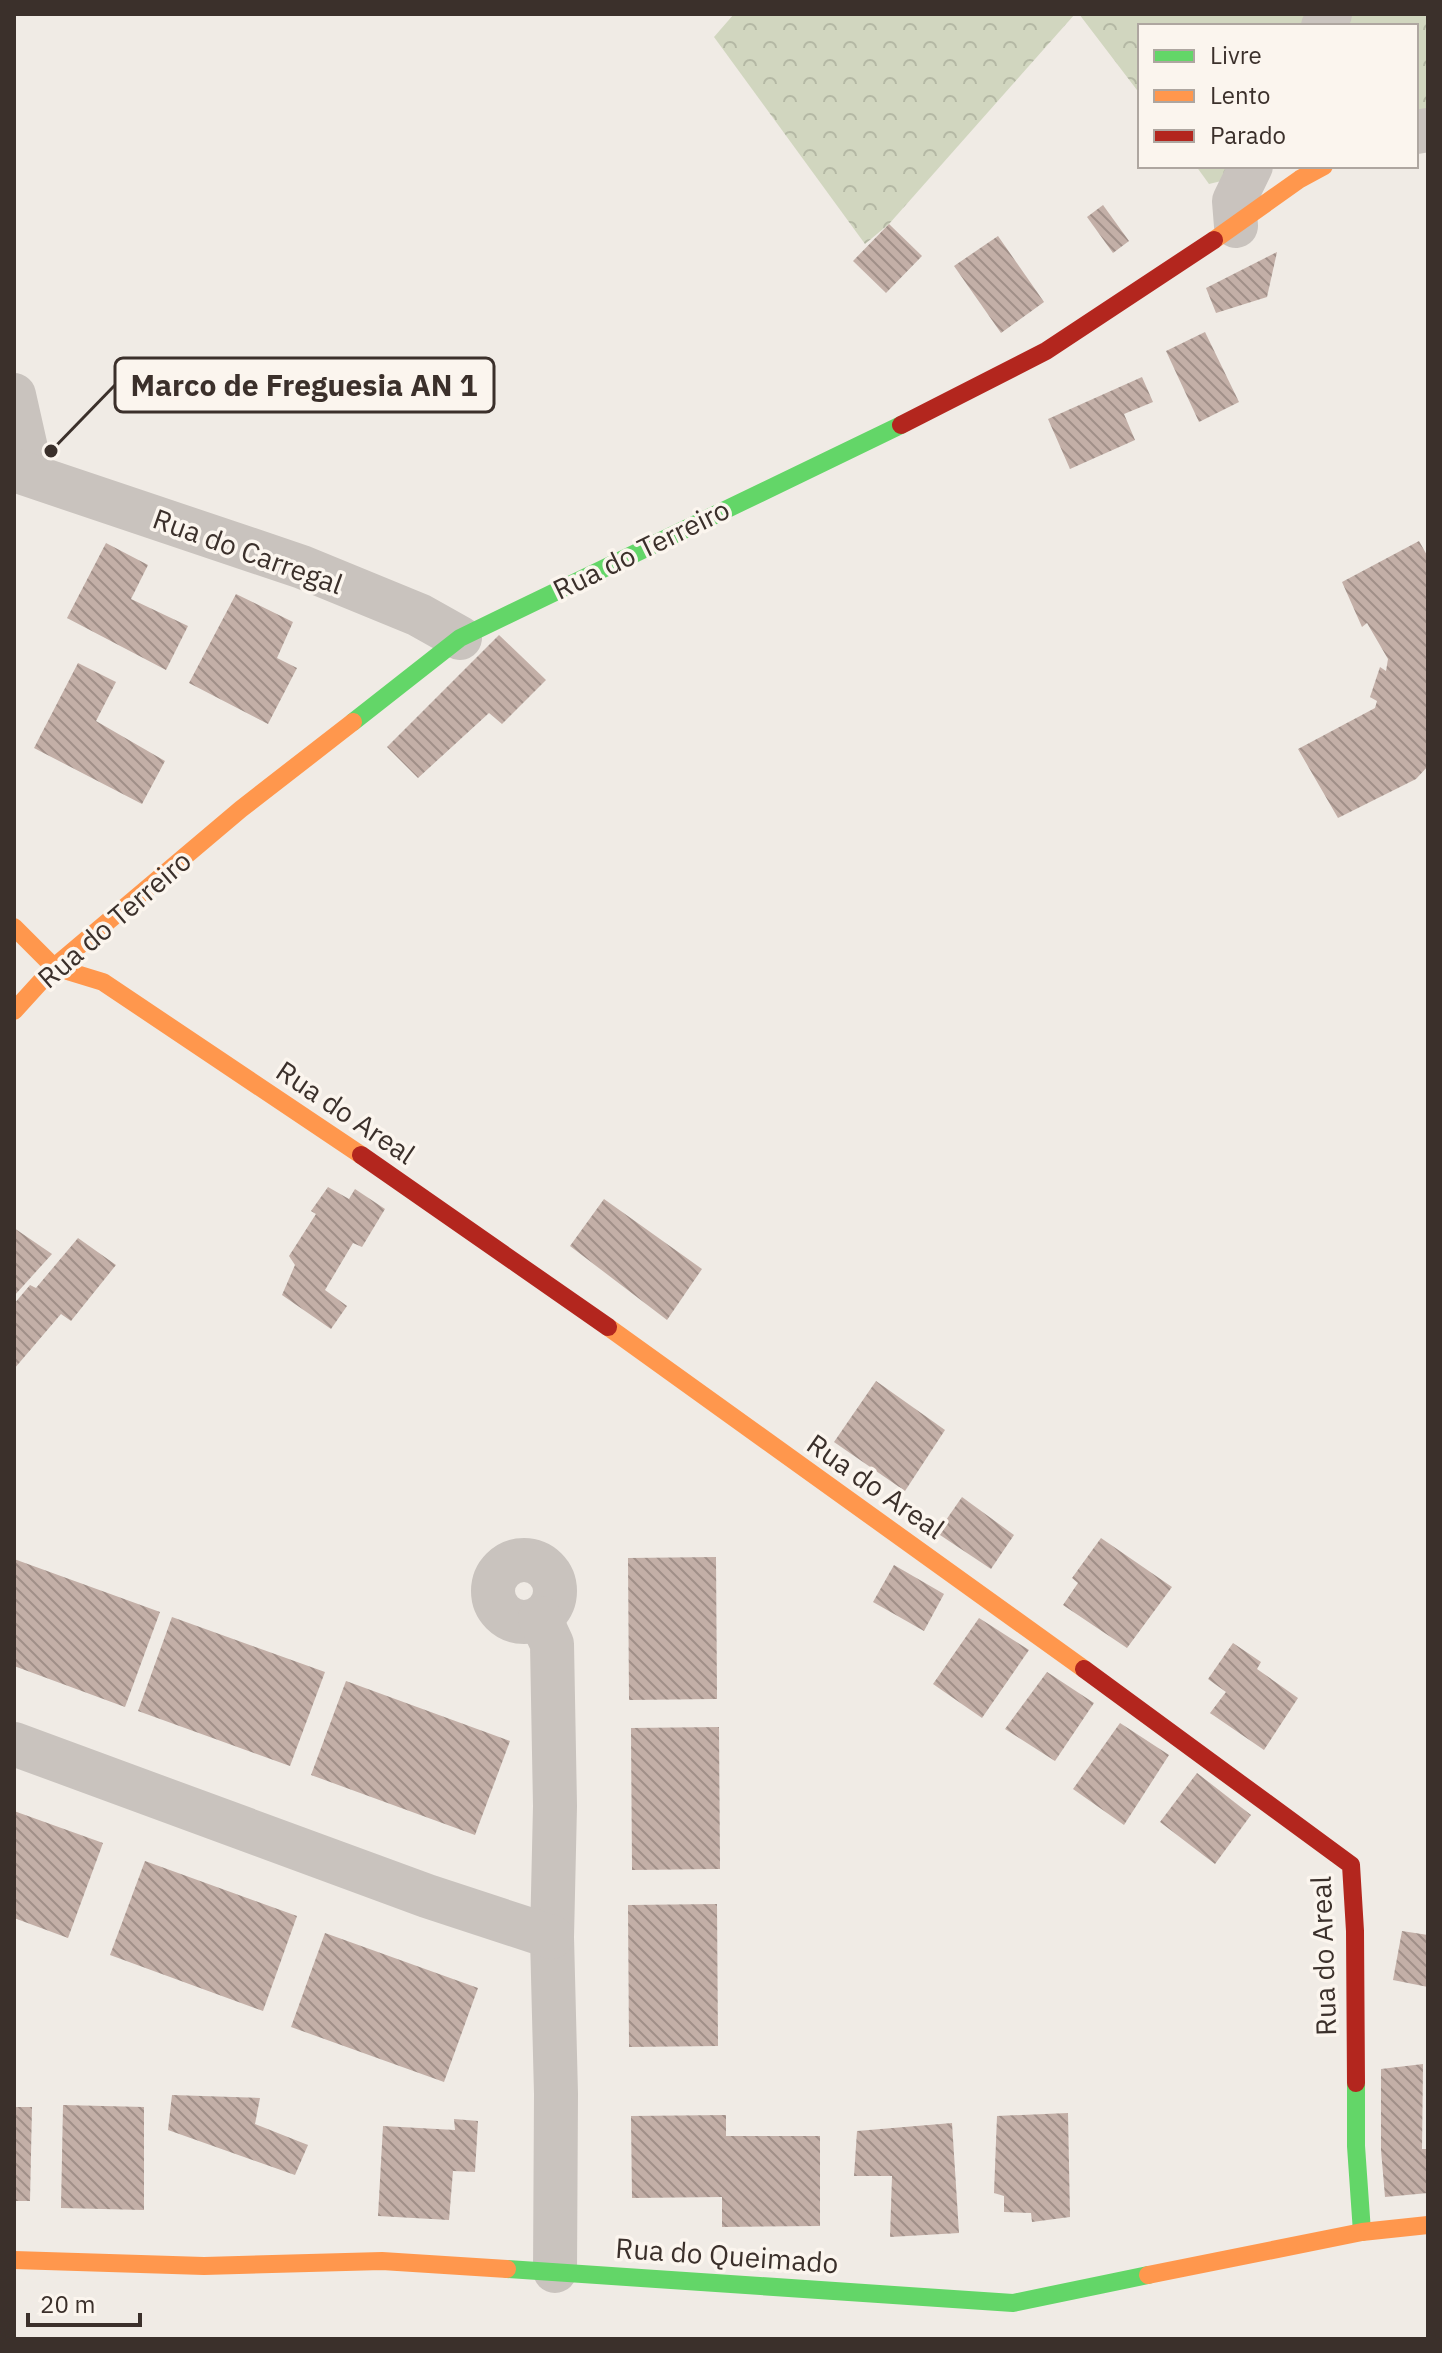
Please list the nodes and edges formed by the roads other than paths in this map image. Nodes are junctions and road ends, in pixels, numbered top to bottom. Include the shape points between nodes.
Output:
1 (1250, 168) edge
2 (1320, 168) edge
3 (1236, 226) junction
4 (14, 395) edge
5 (23, 473) edge
6 (460, 638) junction
7 (14, 927) edge
8 (54, 967) junction
9 (14, 1011) edge
10 (540, 1618) dead end
11 (14, 1744) edge
12 (552, 1937) junction
13 (1428, 2225) edge
14 (1362, 2232) junction
15 (14, 2260) edge
16 (555, 2271) junction

1 - 3 street via 1234,201
2 - 3 street, Rua do Terreiro
3 - 6 street, Rua do Terreiro via 1046,351
4 - 5 street
5 - 6 street, Rua do Carregal via 302,567 419,615
6 - 8 street, Rua do Terreiro via 241,809
7 - 8 street
8 - 9 street, Rua do Terreiro
8 - 14 street, Rua do Areal via 103,982 400,1181 1351,1865
10 - 12 street via 552,1644
11 - 12 street
12 - 16 street
13 - 14 street, Rua do Queimado
14 - 16 street, Rua do Queimado via 1013,2303
15 - 16 street, Rua do Queimado via 204,2266 382,2261

